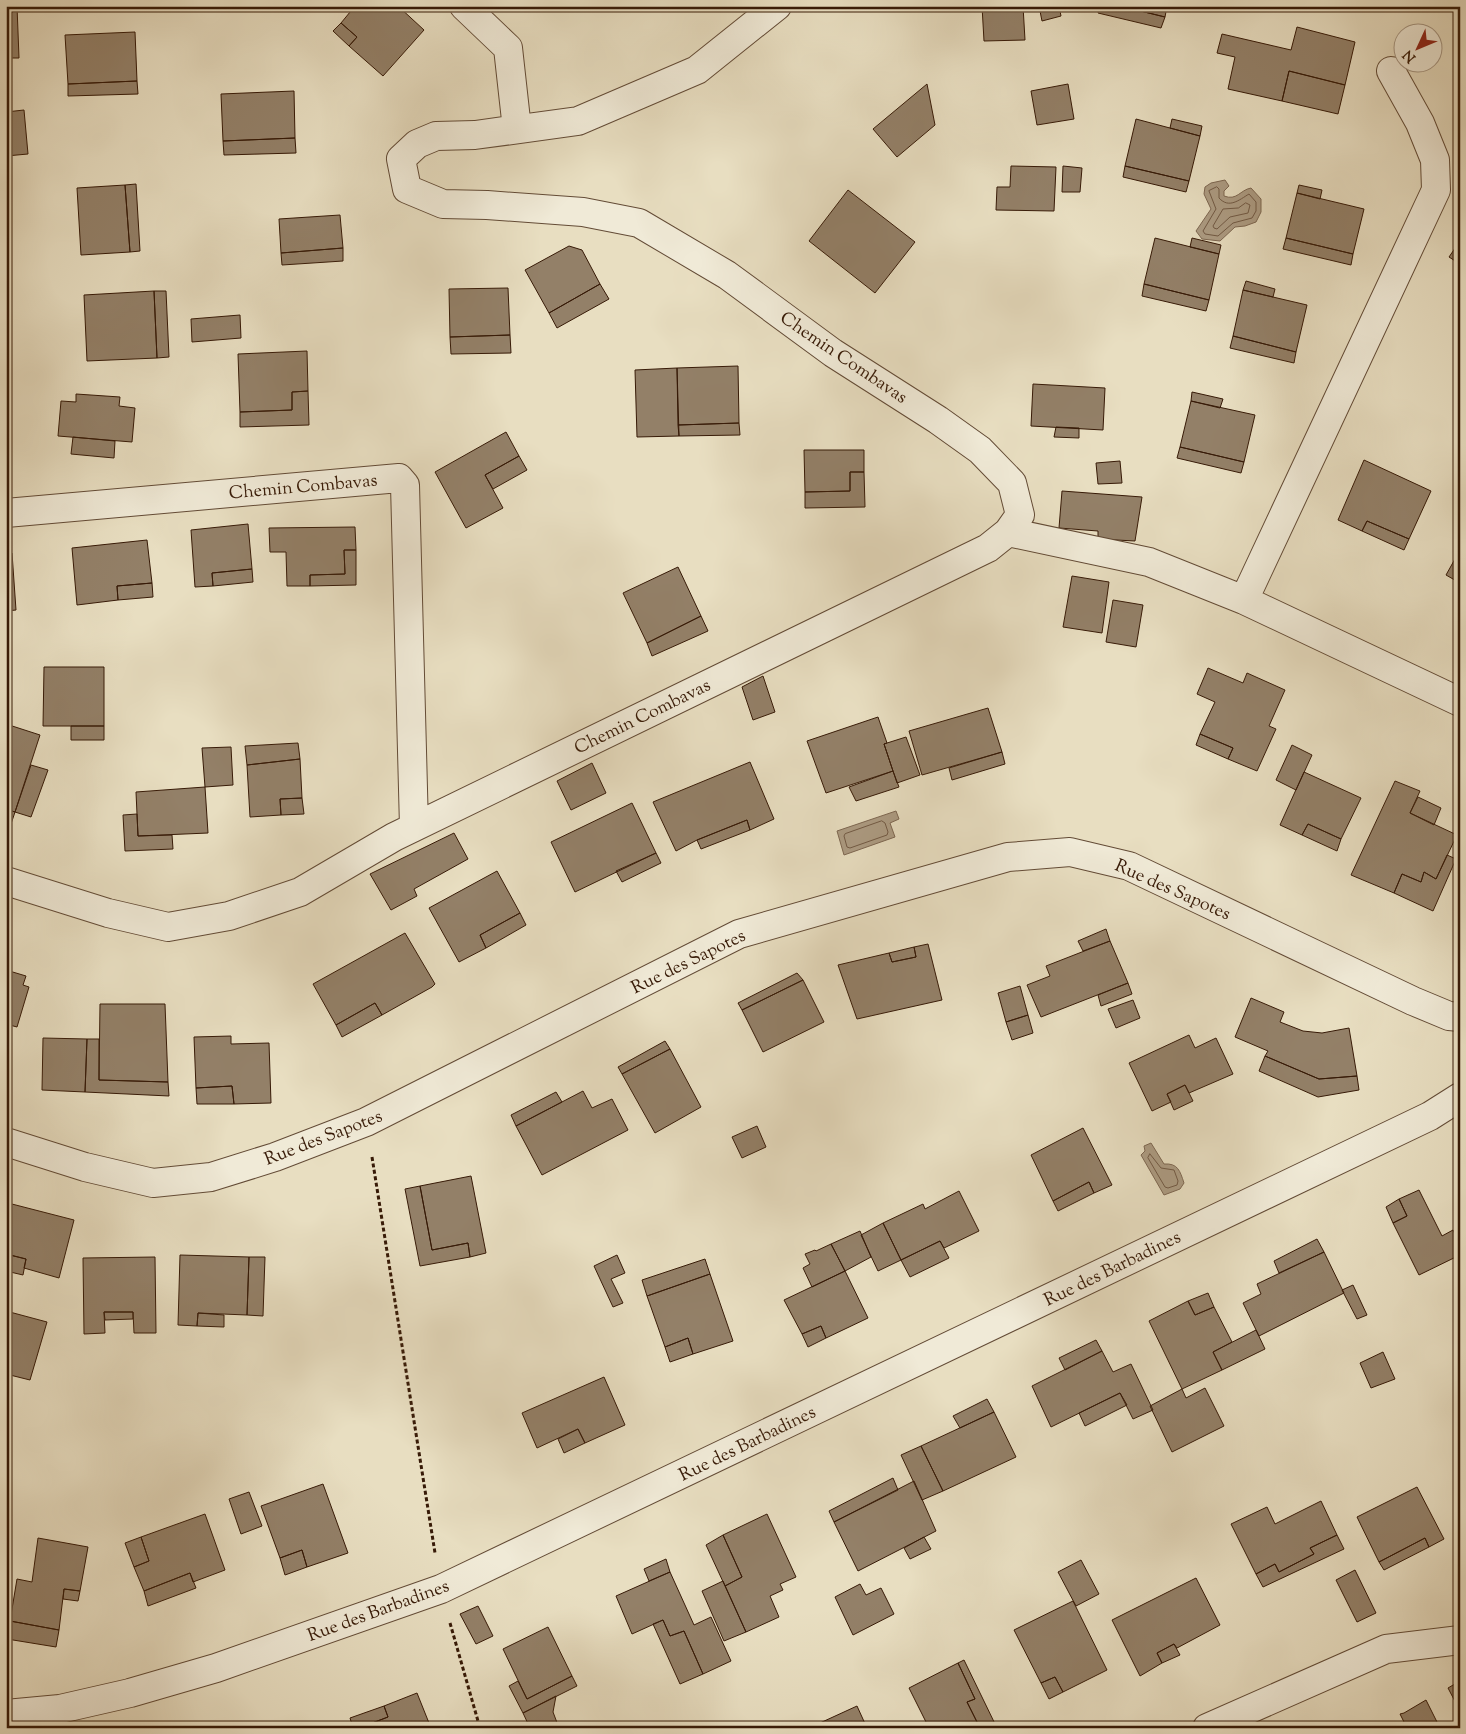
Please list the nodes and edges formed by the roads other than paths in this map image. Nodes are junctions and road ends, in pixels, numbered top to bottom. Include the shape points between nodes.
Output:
1 (464, 6) edge
2 (777, 6) edge
3 (1391, 71) dead end
4 (517, 129) junction
5 (6, 513) edge
6 (1008, 532) junction
7 (1244, 600) junction
8 (1460, 702) edge
9 (414, 827) junction
10 (6, 881) edge
11 (1460, 1017) edge
12 (1460, 1097) edge
13 (6, 1142) edge
14 (1460, 1640) edge
15 (6, 1714) edge
16 (1207, 1728) edge

1 - 4 street via 508,48
2 - 4 street, Chemin Combavas via 697,70 578,121
3 - 7 street via 1420,122 1435,160 1436,190
4 - 6 street, Chemin Combavas via 436,136 418,144 401,160 407,189 444,204 583,212 639,223 727,275 832,353 980,450 1012,483 1020,515
5 - 9 street, Chemin Combavas via 398,478 405,485
6 - 7 street via 1149,562
6 - 9 street, Chemin Combavas via 988,548
7 - 8 street
9 - 10 street, Chemin Combavas via 300,892 229,916 168,927 108,913
11 - 13 street, Rue des Sapotes via 1449,1016 1413,1001 1129,866 1070,852 1008,857 739,934 366,1122 275,1157 211,1177 153,1182 85,1167
12 - 15 street, Rue des Barbadines via 1430,1116 441,1589 130,1693 60,1709
14 - 16 street via 1386,1649

